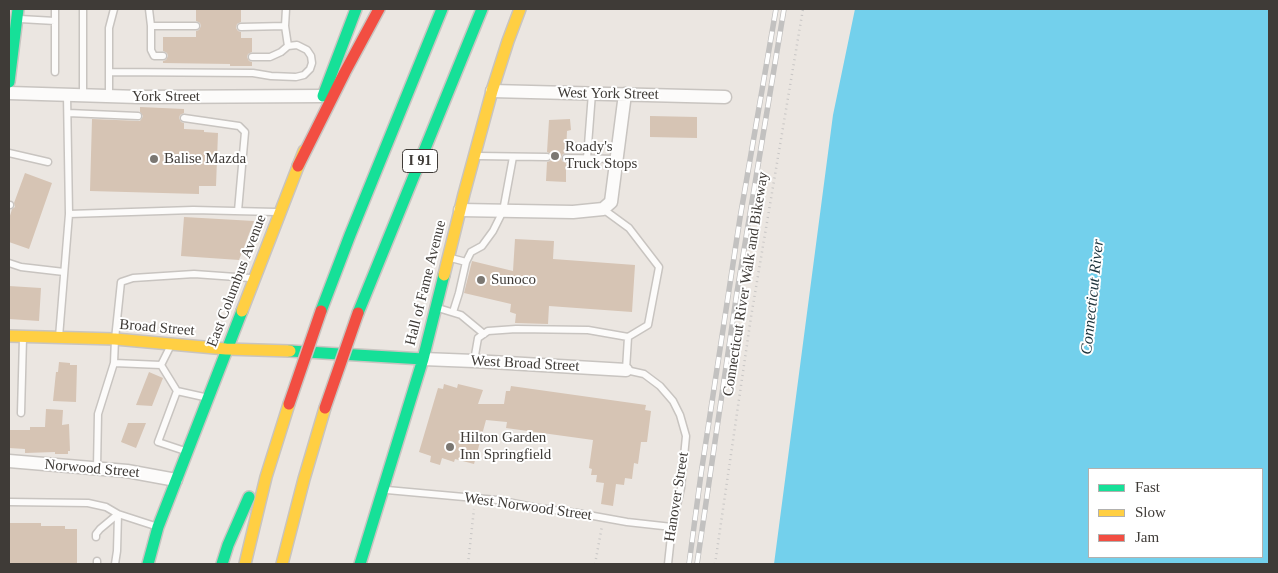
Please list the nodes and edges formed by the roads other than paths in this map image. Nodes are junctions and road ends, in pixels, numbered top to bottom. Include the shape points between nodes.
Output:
1 (55, 9) edge
2 (83, 9) edge
3 (114, 9) edge
4 (149, 9) edge
5 (286, 9) edge
6 (355, 9) edge
7 (379, 9) edge
8 (442, 9) edge
9 (482, 9) edge
10 (520, 9) edge
11 (17, 14) edge
12 (55, 21) junction
13 (151, 26) junction
14 (196, 26) dead end
15 (285, 26) junction
16 (241, 27) dead end
17 (288, 46) junction
18 (163, 56) dead end
19 (252, 57) dead end
20 (55, 72) dead end
21 (109, 72) junction
22 (9, 82) edge
23 (492, 91) junction
24 (9, 93) edge
25 (592, 93) junction
26 (625, 94) junction
27 (68, 95) junction
28 (83, 95) junction
29 (109, 96) junction
30 (324, 96) junction
31 (725, 97) dead end
32 (68, 113) junction
33 (138, 116) dead end
34 (184, 118) dead end
35 (9, 153) edge
36 (474, 156) junction
37 (513, 156) junction
38 (547, 157) dead end
39 (566, 158) dead end
40 (587, 158) junction
41 (617, 159) junction
42 (48, 162) dead end
43 (298, 166) junction
44 (603, 209) junction
45 (460, 210) junction
46 (238, 211) junction
47 (503, 211) junction
48 (279, 212) junction
49 (69, 214) junction
50 (448, 257) junction
51 (466, 262) junction
52 (9, 263) edge
53 (64, 272) junction
54 (254, 278) junction
55 (436, 308) junction
56 (453, 312) junction
57 (484, 334) junction
58 (9, 336) edge
59 (23, 337) junction
60 (628, 337) junction
61 (59, 338) junction
62 (114, 339) junction
63 (171, 344) junction
64 (226, 349) junction
65 (423, 359) junction
66 (474, 361) junction
67 (114, 362) junction
68 (161, 365) junction
69 (626, 370) junction
70 (177, 391) junction
71 (207, 398) junction
72 (22, 413) dead end
73 (282, 422) junction
74 (187, 451) junction
75 (9, 462) edge
76 (97, 468) junction
77 (176, 480) junction
78 (383, 490) junction
79 (9, 502) edge
80 (118, 514) junction
81 (158, 527) junction
82 (672, 527) junction
83 (96, 537) dead end
84 (115, 564) edge
85 (148, 564) edge
86 (222, 564) edge
87 (245, 564) edge
88 (282, 564) edge
89 (360, 564) edge
90 (668, 564) edge

1 - 12 lane
2 - 28 lane
3 - 21 lane via 109,28
4 - 13 lane
5 - 15 lane
6 - 30 main road, East Columbus Avenue
7 - 43 main road
8 - 73 main road, I 91, bridge via 350,234
9 - 88 main road, I 91, bridge via 358,313 325,408
10 - 23 main road, Hall of Fame Avenue
11 - 12 lane
11 - 22 main road
12 - 20 lane
13 - 14 lane
13 - 18 lane via 150,50 154,56
15 - 16 lane
15 - 17 lane
17 - 19 lane via 270,57
17 - 21 lane via 297,45 311,56 310,69 304,75
21 - 29 lane
23 - 25 street, West York Street
23 - 36 main road, Hall of Fame Avenue
24 - 27 street, York Street
25 - 26 street, West York Street
25 - 40 lane
26 - 31 street, West York Street
26 - 41 street
27 - 28 street, York Street
27 - 32 lane
28 - 29 street, York Street
29 - 30 street, York Street
30 - 43 main road, East Columbus Avenue
32 - 33 lane
32 - 49 lane
34 - 46 lane via 239,126 245,132
35 - 42 lane
36 - 37 lane
36 - 45 main road, Hall of Fame Avenue
37 - 38 lane
37 - 47 lane
39 - 40 lane
40 - 41 lane
41 - 44 street via 611,202
43 - 48 main road, East Columbus Avenue
44 - 47 street
44 - 60 lane via 629,228 659,267 648,325
45 - 47 street
45 - 50 main road, Hall of Fame Avenue
46 - 48 lane
46 - 49 lane
47 - 51 lane via 493,231 482,246 470,252
48 - 54 main road, East Columbus Avenue
49 - 53 lane
50 - 51 lane
50 - 55 main road, Hall of Fame Avenue
51 - 56 lane
52 - 53 lane
53 - 61 lane
54 - 62 lane via 194,274 133,278 121,282
54 - 64 main road, East Columbus Avenue
55 - 56 lane
55 - 65 main road, Hall of Fame Avenue
56 - 57 lane
57 - 60 lane via 516,329 588,330
57 - 66 lane via 478,338
58 - 59 main road, Broad Street
59 - 61 main road, Broad Street
59 - 72 lane
60 - 69 lane
61 - 62 main road, Broad Street
62 - 63 main road, Broad Street
62 - 67 lane
63 - 64 main road, Broad Street
63 - 68 lane
64 - 65 main road, Broad Street
64 - 71 main road, East Columbus Avenue
65 - 66 street, West Broad Street
65 - 78 main road, Hall of Fame Avenue
66 - 69 street, West Broad Street
67 - 68 lane
67 - 76 lane via 98,414
68 - 70 lane
69 - 82 lane, Hanover Street via 644,374 660,386 680,415 686,436 681,488
70 - 71 lane
70 - 74 lane via 158,442
71 - 74 main road, East Columbus Avenue
73 - 86 main road
73 - 87 main road, I 91
74 - 77 main road, East Columbus Avenue
75 - 76 street, Norwood Street
76 - 77 street, Norwood Street
77 - 81 main road, East Columbus Avenue
78 - 82 lane, West Norwood Street via 497,500
78 - 89 main road, Hall of Fame Avenue
79 - 80 lane via 88,503
80 - 81 lane
80 - 83 lane
80 - 84 lane
81 - 85 main road, East Columbus Avenue
82 - 90 lane, Hanover Street

